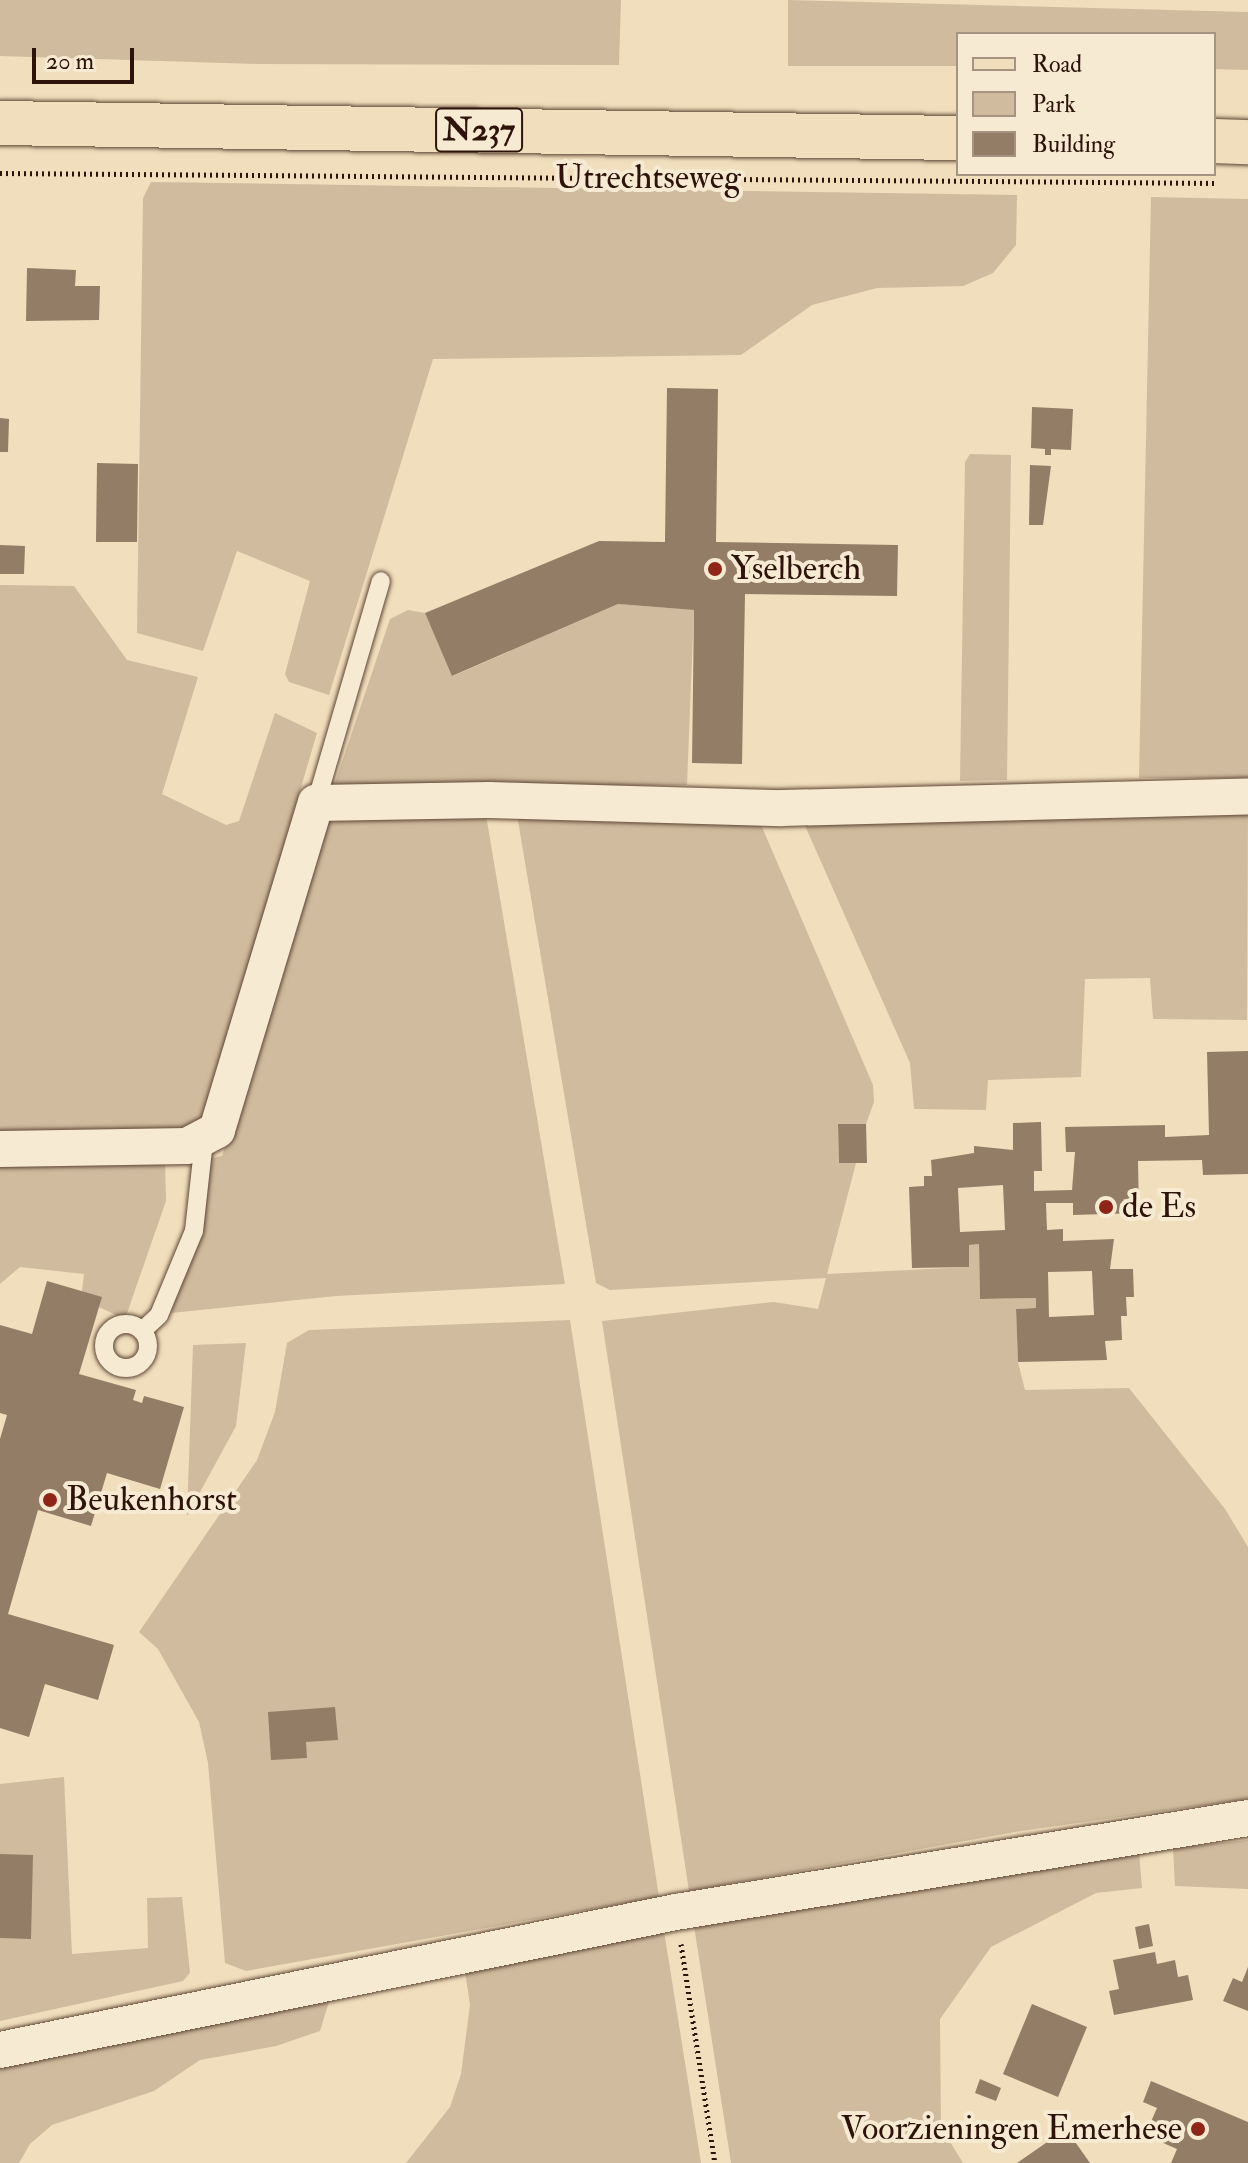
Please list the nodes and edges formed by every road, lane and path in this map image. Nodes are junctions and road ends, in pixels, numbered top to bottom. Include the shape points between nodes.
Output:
1 (0, 123) edge
2 (956, 138) edge
3 (1216, 141) edge
4 (1248, 142) edge
5 (0, 173) edge
6 (1232, 183) dead end
7 (381, 581) dead end
8 (1248, 797) edge
9 (316, 803) junction
10 (204, 1140) junction
11 (0, 1149) edge
12 (142, 1331) dead end
13 (1248, 1818) edge
14 (676, 1912) junction
15 (0, 2050) edge
16 (715, 2163) edge

1 - 2 main road, Utrechtseweg / N237
3 - 4 main road
5 - 6 path, Utrechtseweg
7 - 9 lane
8 - 9 street via 782,808 489,800
9 - 10 street via 225,1114
10 - 11 street via 179,1147
10 - 12 lane via 194,1231 159,1315
13 - 14 street
14 - 15 street
14 - 16 path

